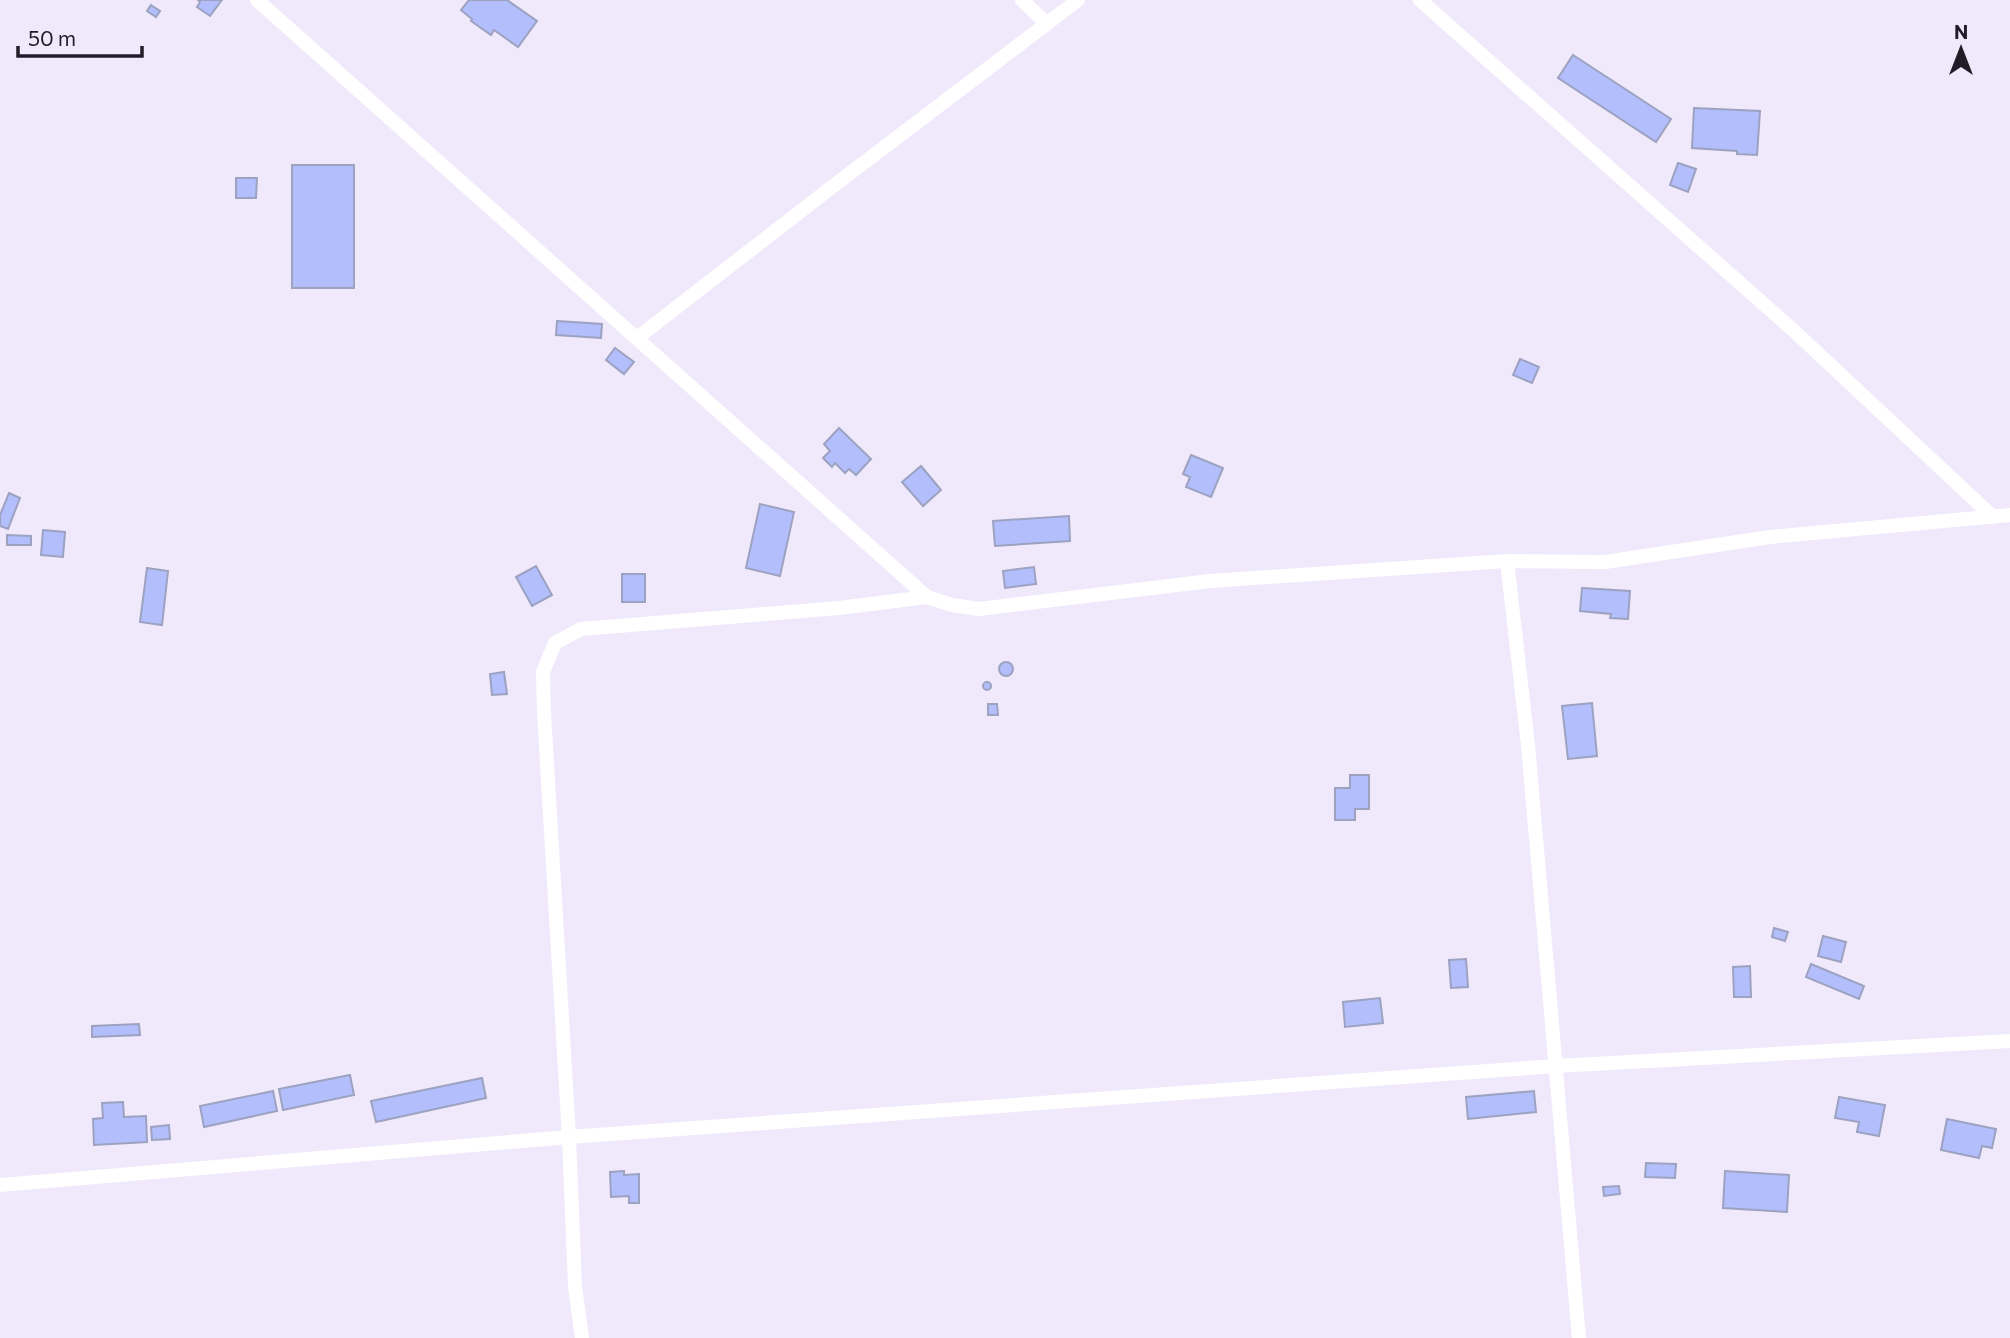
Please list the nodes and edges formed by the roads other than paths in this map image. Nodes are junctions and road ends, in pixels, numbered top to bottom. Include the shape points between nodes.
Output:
1 (257, 0) edge
2 (1022, 0) edge
3 (1078, 0) edge
4 (1420, 0) edge
5 (1047, 24) junction
6 (637, 338) junction
7 (2010, 515) edge
8 (1993, 517) junction
9 (1507, 561) junction
10 (927, 597) junction
11 (2010, 1041) edge
12 (1556, 1066) junction
13 (569, 1137) junction
14 (0, 1185) edge
15 (582, 1338) edge
16 (1579, 1338) edge

1 - 6 street
2 - 5 street
3 - 5 street
4 - 8 street via 1793,330
5 - 6 street
6 - 10 street
7 - 8 street
8 - 9 street via 1770,537 1605,562
9 - 10 street via 1210,581 979,609
9 - 12 street
10 - 13 street via 581,629 555,643 543,672
11 - 12 street
12 - 13 street
12 - 16 street
13 - 14 street
13 - 15 street via 575,1287

